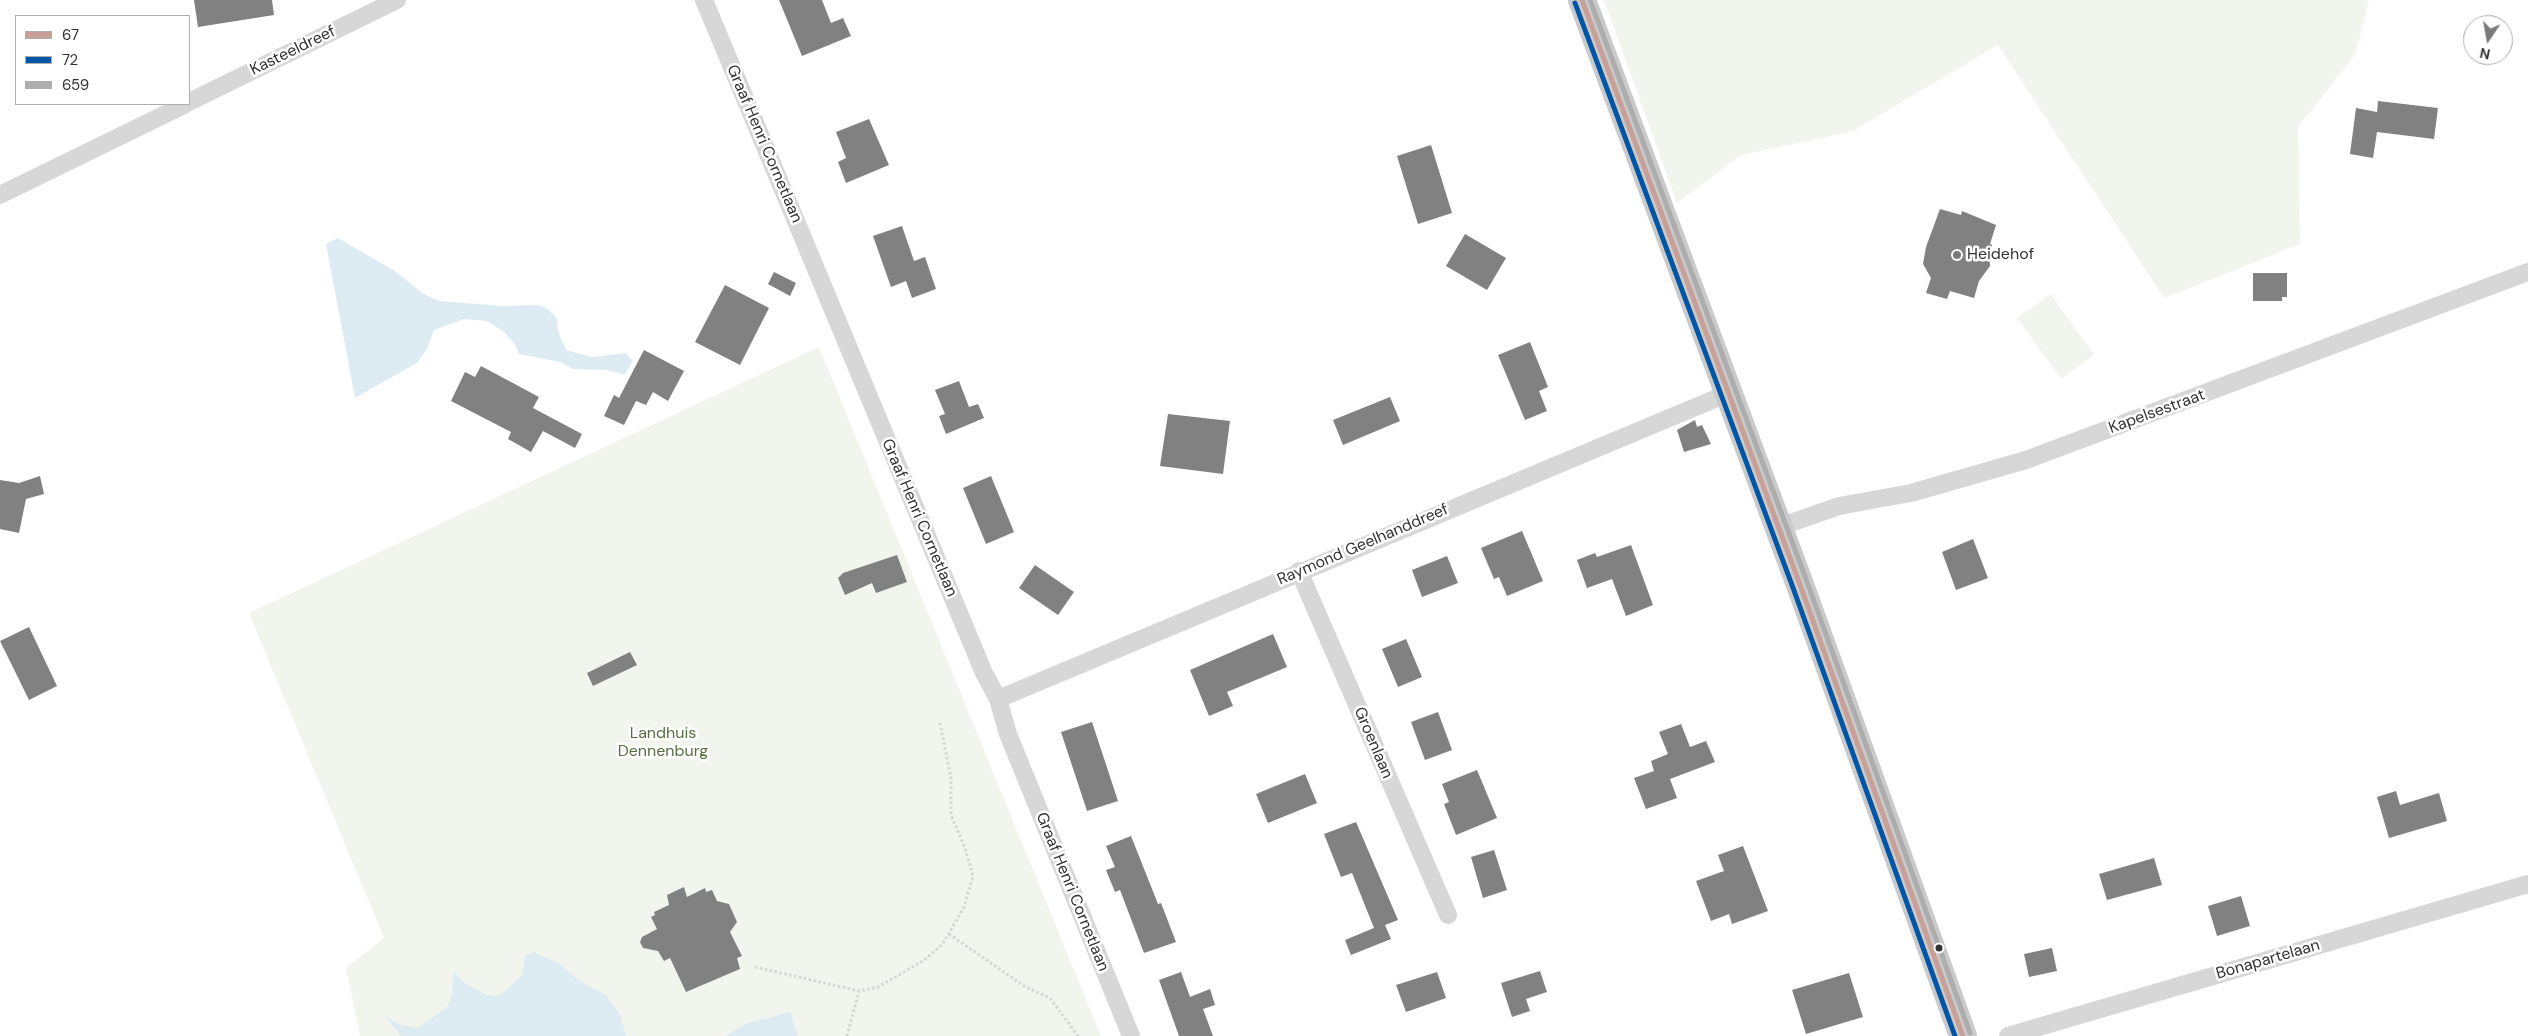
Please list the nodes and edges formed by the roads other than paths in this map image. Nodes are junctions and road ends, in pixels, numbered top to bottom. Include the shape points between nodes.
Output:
1 (398, 0) edge
2 (704, 0) edge
3 (1582, 0) edge
4 (190, 102) edge
5 (183, 105) edge
6 (0, 195) edge
7 (2528, 272) edge
8 (1729, 393) junction
9 (1779, 527) junction
10 (1299, 571) junction
11 (998, 699) junction
12 (2528, 884) edge
13 (1448, 915) dead end
14 (1131, 1036) edge
15 (1963, 1036) edge
16 (2008, 1036) edge

1 - 4 street, Kasteeldreef
2 - 11 street, Graaf Henri Cornetlaan via 984,674
3 - 8 main road
5 - 6 street, Kasteeldreef
7 - 9 street, Kapelsestraat via 2026,460 1910,493 1839,506
8 - 9 main road
8 - 10 street, Raymond Geelhanddreef
9 - 15 main road
10 - 11 street, Raymond Geelhanddreef
10 - 13 street, Groenlaan
11 - 14 street, Graaf Henri Cornetlaan via 1008,734
12 - 16 street, Bonapartelaan

